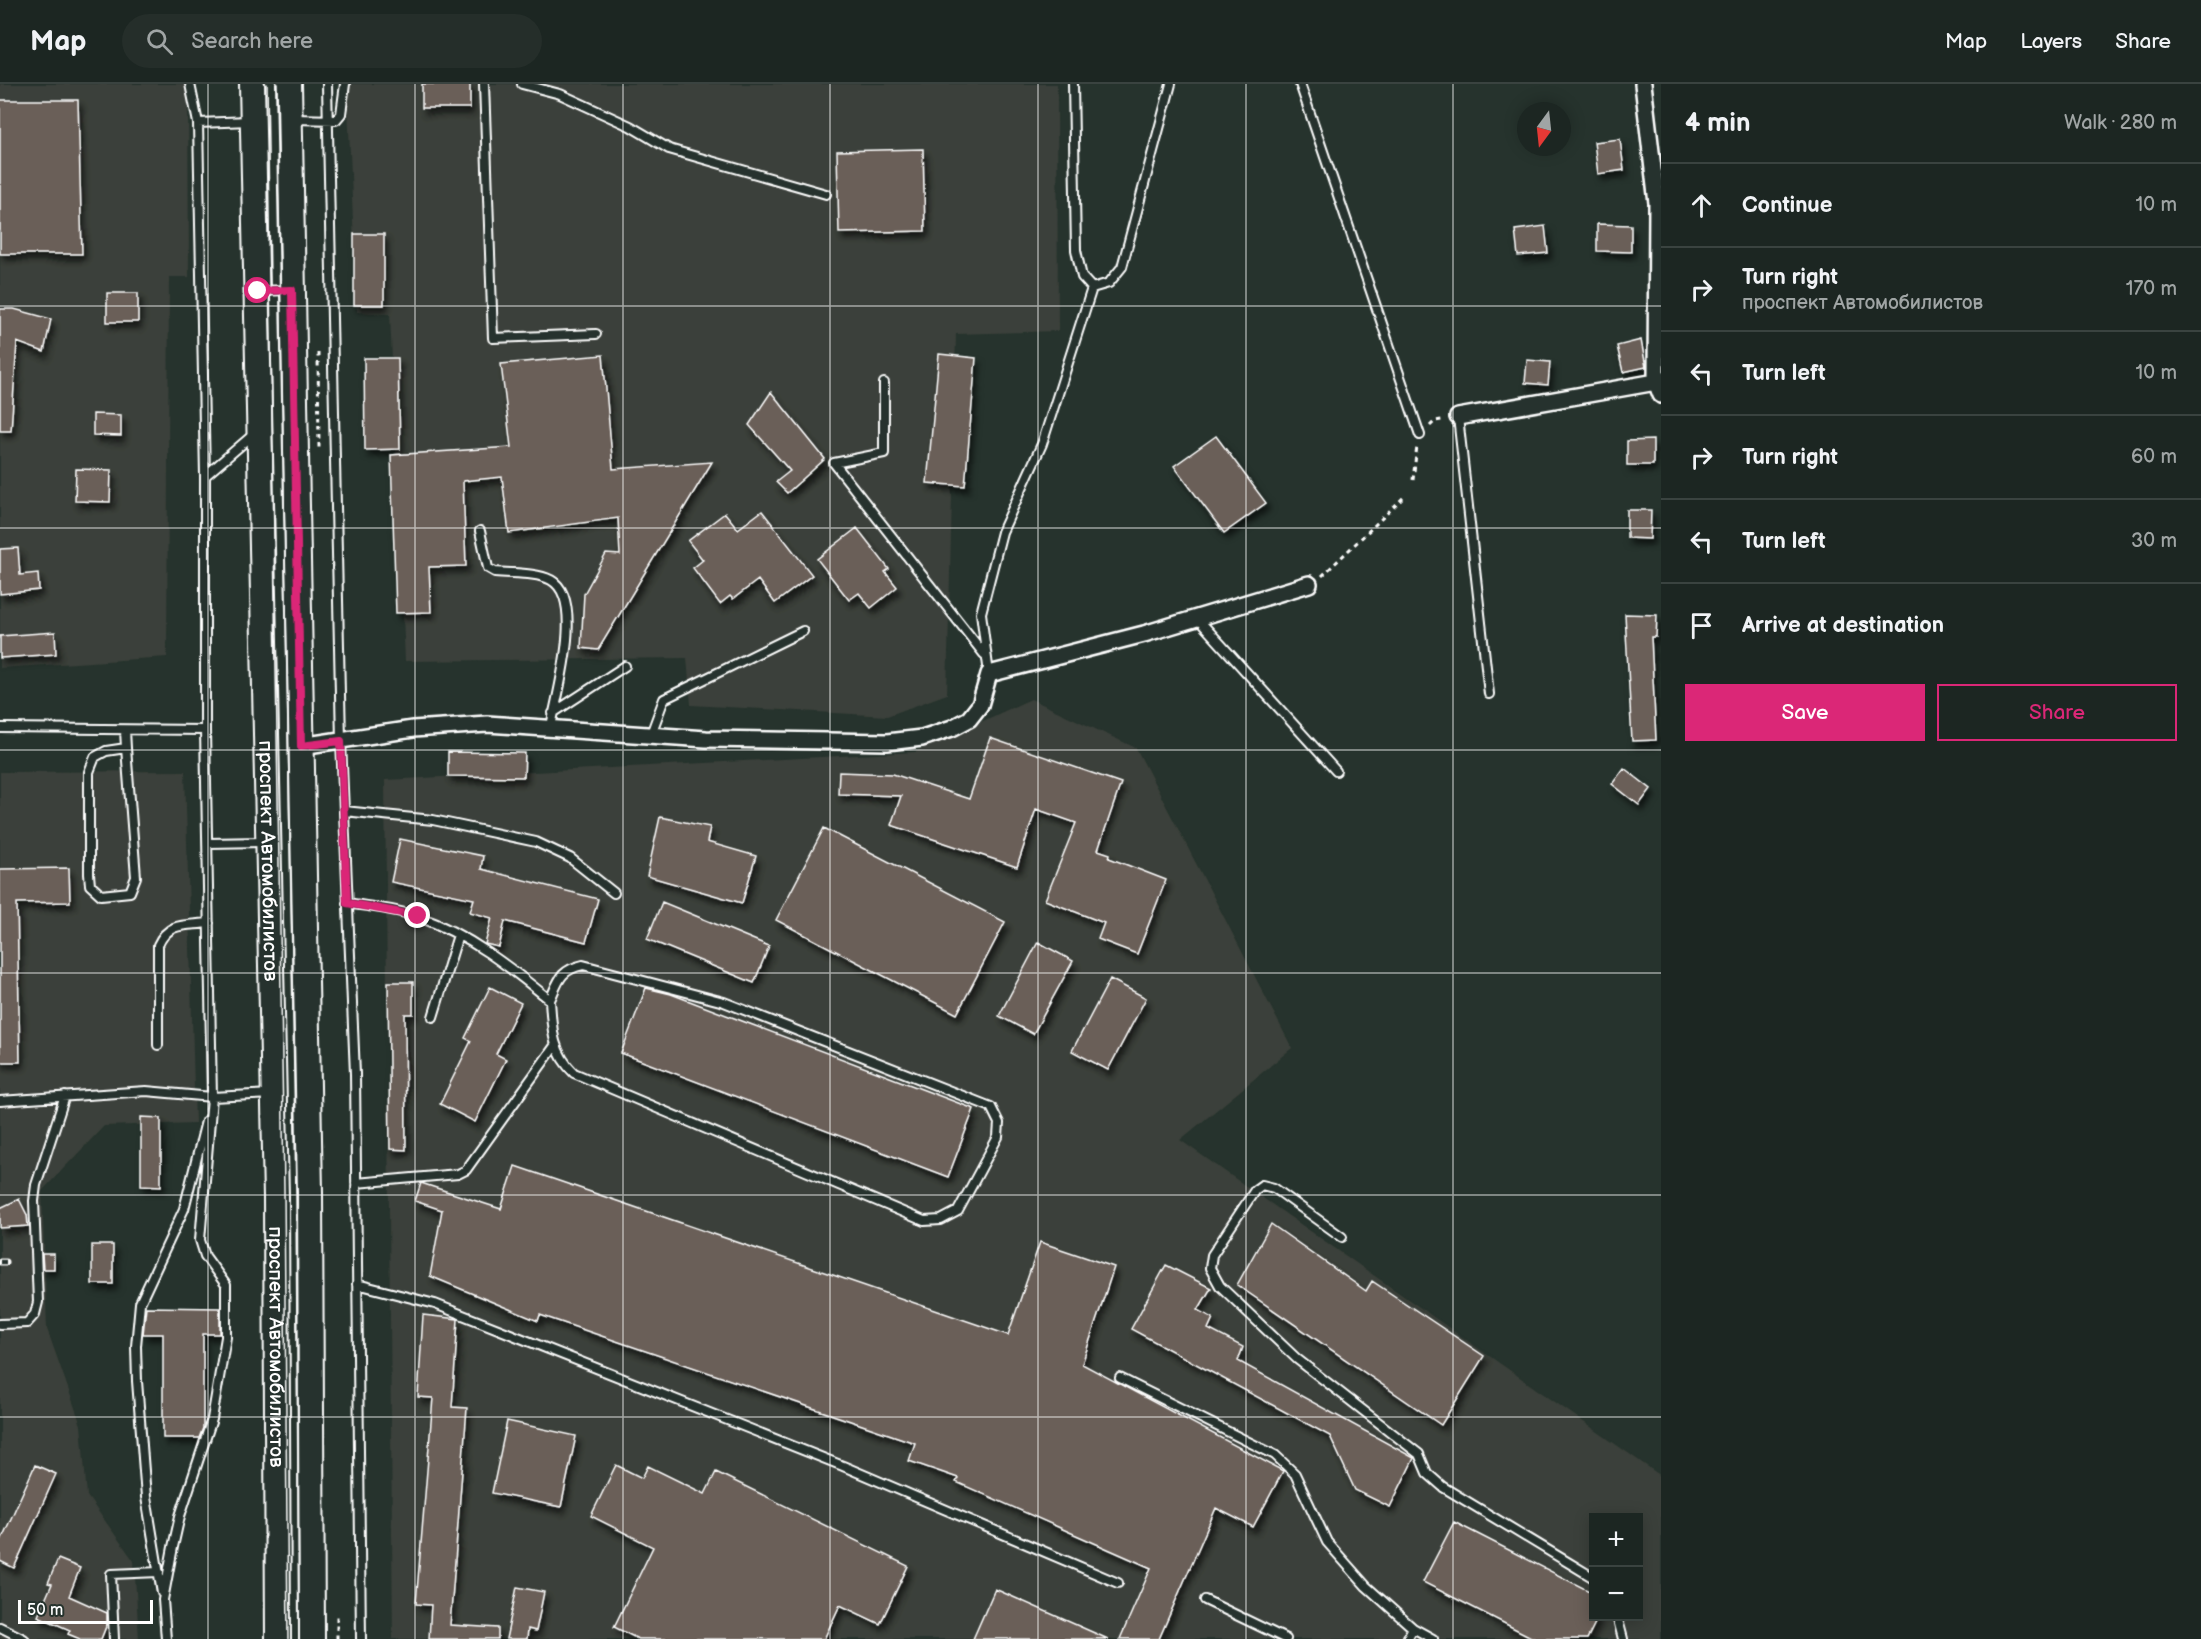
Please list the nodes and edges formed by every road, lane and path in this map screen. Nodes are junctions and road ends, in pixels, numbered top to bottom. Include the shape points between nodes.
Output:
1 (190, 84) edge
2 (252, 84) edge
3 (289, 84) edge
4 (327, 84) edge
5 (345, 84) edge
6 (484, 84) edge
7 (522, 84) edge
8 (1073, 84) edge
9 (1171, 84) edge
10 (1300, 84) edge
11 (1643, 84) edge
12 (289, 119) junction
13 (327, 120) junction
14 (253, 121) junction
15 (198, 123) junction
16 (826, 194) dead end
17 (1659, 205) edge
18 (1092, 288) junction
19 (292, 290) junction
20 (258, 291) junction
21 (596, 334) dead end
22 (318, 348) dead end
23 (884, 383) dead end
24 (1659, 385) edge
25 (1458, 417) joint
26 (261, 426) junction
27 (1420, 435) dead end
28 (319, 456) dead end
29 (206, 476) junction
30 (1405, 496) dead end
31 (480, 531) dead end
32 (1309, 584) joint
33 (1197, 618) junction
34 (803, 631) dead end
35 (985, 655) junction
36 (625, 666) dead end
37 (989, 674) junction
38 (1489, 694) dead end
39 (552, 720) junction
40 (0, 728) edge
41 (125, 730) junction
42 (205, 730) junction
43 (651, 734) junction
44 (341, 741) junction
45 (301, 746) junction
46 (126, 748) junction
47 (1336, 771) dead end
48 (344, 811) junction
49 (269, 842) junction
50 (208, 843) junction
51 (614, 893) dead end
52 (347, 903) junction
53 (209, 923) junction
54 (458, 935) junction
55 (550, 1000) junction
56 (433, 1017) dead end
57 (158, 1045) dead end
58 (555, 1047) junction
59 (273, 1094) junction
60 (65, 1096) junction
61 (212, 1097) junction
62 (0, 1101) edge
63 (356, 1183) junction
64 (1342, 1237) dead end
65 (357, 1284) junction
66 (0, 1324) edge
67 (1120, 1378) dead end
68 (159, 1572) junction
69 (1589, 1576) edge
70 (1118, 1583) dead end
71 (163, 1600) junction
72 (1205, 1600) dead end
73 (337, 1613) dead end
74 (1618, 1621) edge
75 (0, 1627) edge
76 (1413, 1628) junction
77 (24, 1639) edge
78 (114, 1639) edge
79 (166, 1639) edge
80 (278, 1639) edge
81 (312, 1639) edge
82 (337, 1639) edge
83 (361, 1639) edge
84 (1286, 1639) edge
85 (1407, 1639) edge
86 (1433, 1639) edge
87 (1623, 1639) edge

1 - 15 lane
2 - 14 main road, проспект Автомобилистов
3 - 12 main road, проспект Автомобилистов
4 - 13 lane
5 - 13 lane via 341,114 336,120
6 - 21 lane via 493,338
7 - 16 lane via 560,94 669,149
8 - 18 lane via 1076,250 1082,277
9 - 18 lane via 1122,267 1109,283
10 - 27 lane
11 - 17 street
12 - 13 lane
12 - 19 main road, проспект Автомобилистов
13 - 44 lane
14 - 15 lane
14 - 20 main road, проспект Автомобилистов
15 - 29 lane
17 - 24 street
18 - 35 lane via 1042,444 1002,532 981,613
19 - 20 lane
19 - 45 main road, проспект Автомобилистов
20 - 26 main road, проспект Автомобилистов
22 - 28 path
23 - 35 lane via 884,453 834,463
24 - 25 street
25 - 38 lane
26 - 29 lane
26 - 49 main road, проспект Автомобилистов
29 - 42 lane
30 - 32 path via 1331,570
31 - 39 lane via 488,568 550,580 560,588 567,629 564,670
32 - 33 street
33 - 37 street
33 - 47 lane
34 - 43 lane via 664,699
35 - 37 lane
36 - 39 lane
37 - 43 street via 980,705 969,719 922,738 865,742
39 - 43 street
39 - 44 street via 413,729
40 - 41 lane
41 - 42 lane
41 - 46 lane
42 - 50 lane
44 - 45 street
44 - 48 lane
45 - 81 main road, проспект Автомобилистов via 310,1203
46 - 46 lane via 136,877 130,892 101,895 90,885 89,772 95,757
48 - 51 lane via 433,820 536,842 570,858
48 - 52 lane
49 - 50 lane
49 - 59 main road, проспект Автомобилистов
50 - 53 lane
52 - 54 lane via 418,916
52 - 63 lane
53 - 57 lane via 170,928 164,933 159,945
53 - 61 lane
54 - 55 lane via 496,958
54 - 56 lane
55 - 58 lane
55 - 58 lane via 561,976 569,968 583,965 724,1002 991,1107 999,1123 998,1137 958,1211 941,1220 924,1221 574,1073 562,1062
58 - 63 lane via 466,1170 458,1174
59 - 61 lane
59 - 80 main road, проспект Автомобилистов
60 - 61 lane via 146,1091
60 - 62 lane
60 - 66 lane via 36,1185 35,1314 27,1323
61 - 68 lane via 184,1209 140,1303 137,1318 137,1381 146,1497
61 - 71 lane via 200,1240 205,1256 226,1286 226,1337 212,1419 180,1516
63 - 65 lane
64 - 69 lane via 1274,1188 1262,1185 1212,1255 1210,1268 1220,1286 1297,1359 1419,1454 1427,1473 1443,1487
65 - 70 lane via 435,1304 843,1466
65 - 83 lane
67 - 76 lane via 1275,1455 1295,1474 1327,1542 1366,1586
68 - 71 lane
68 - 78 lane via 111,1574
71 - 79 lane
72 - 84 lane
73 - 82 path
74 - 87 lane
75 - 77 lane
76 - 85 lane
76 - 86 lane

